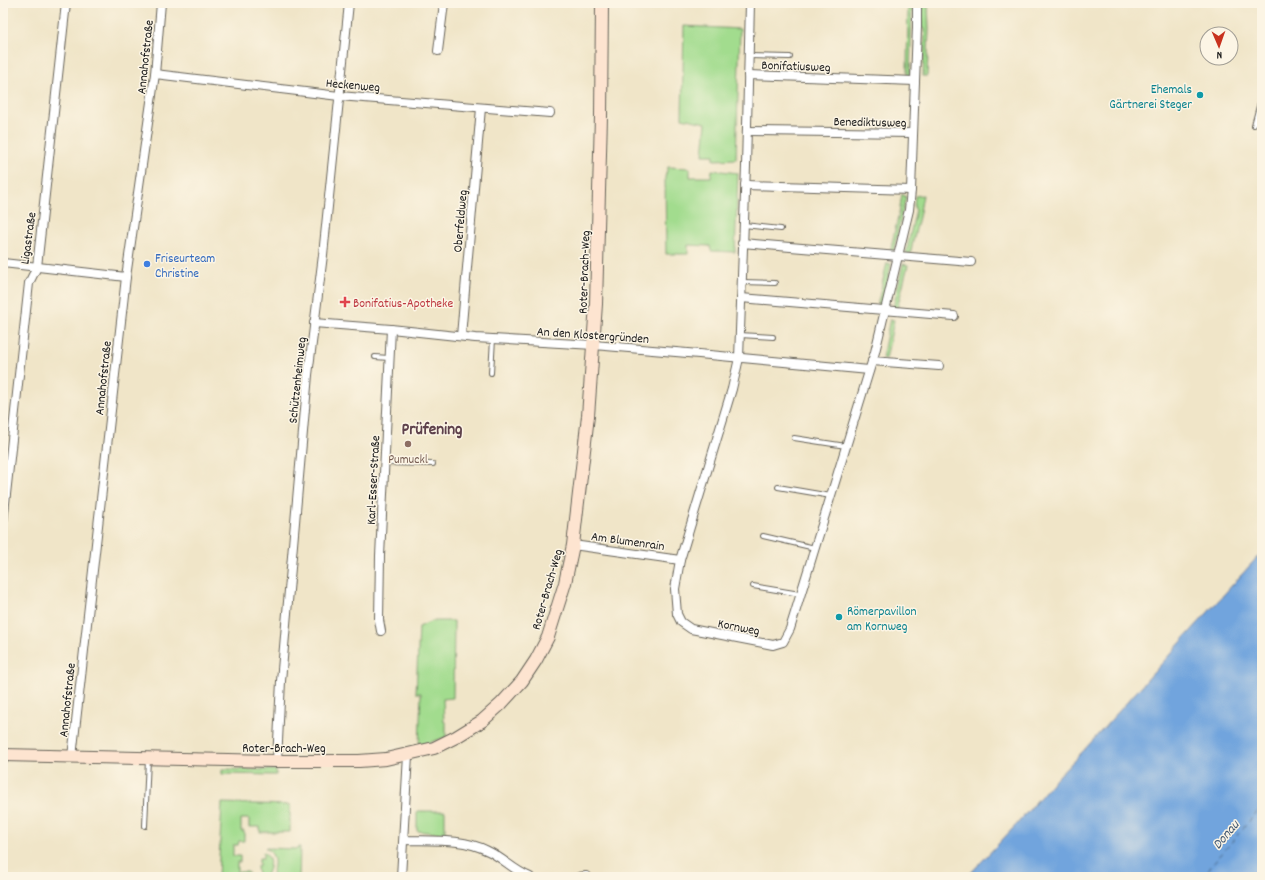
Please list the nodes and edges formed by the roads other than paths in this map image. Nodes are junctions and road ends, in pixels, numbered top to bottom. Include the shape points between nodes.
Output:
1 (66, 3) edge
2 (161, 3) edge
3 (349, 3) edge
4 (444, 3) edge
5 (602, 3) edge
6 (750, 3) edge
7 (917, 3) edge
8 (438, 51) dead end
9 (748, 56) junction
10 (790, 57) dead end
11 (155, 74) junction
12 (748, 75) junction
13 (915, 81) junction
14 (1262, 95) edge
15 (339, 96) junction
16 (481, 108) junction
17 (550, 113) dead end
18 (1254, 125) dead end
19 (747, 131) junction
20 (913, 134) junction
21 (745, 185) junction
22 (912, 190) junction
23 (743, 225) junction
24 (781, 229) dead end
25 (742, 243) junction
26 (898, 257) junction
27 (971, 262) dead end
28 (3, 263) edge
29 (37, 267) junction
30 (126, 277) junction
31 (742, 282) junction
32 (775, 283) dead end
33 (741, 298) junction
34 (885, 310) junction
35 (954, 316) dead end
36 (314, 323) junction
37 (391, 329) junction
38 (740, 334) junction
39 (461, 336) junction
40 (773, 337) dead end
41 (493, 339) junction
42 (594, 345) junction
43 (375, 357) dead end
44 (389, 358) junction
45 (739, 358) junction
46 (870, 365) junction
47 (938, 366) dead end
48 (491, 373) dead end
49 (794, 438) dead end
50 (846, 446) junction
51 (385, 463) junction
52 (433, 464) dead end
53 (778, 487) dead end
54 (831, 496) junction
55 (3, 522) edge
56 (763, 536) dead end
57 (573, 545) junction
58 (815, 548) junction
59 (680, 560) junction
60 (753, 586) dead end
61 (801, 594) junction
62 (381, 631) dead end
63 (3, 755) edge
64 (408, 755) junction
65 (72, 757) junction
66 (148, 759) junction
67 (277, 761) junction
68 (145, 826) dead end
69 (404, 840) junction
70 (402, 877) edge
71 (530, 877) edge

1 - 29 street, Ligastraße
2 - 11 street, Annahofstraße
3 - 15 street, Schützenheimweg
4 - 8 street
5 - 42 street, Roter-Brach-Weg
6 - 9 street, Bonifatiusweg
7 - 13 street, Benediktusweg
9 - 10 lane
9 - 12 street, Bonifatiusweg
11 - 15 street, Heckenweg
11 - 30 street, Annahofstraße
12 - 13 street, Bonifatiusweg
12 - 19 street, Bonifatiusweg
13 - 20 street, Benediktusweg
14 - 18 lane
15 - 16 street, Heckenweg
15 - 36 street, Schützenheimweg
16 - 17 street, Heckenweg
16 - 39 street, Oberfeldweg
19 - 20 street, Benediktusweg
19 - 21 street, Bonifatiusweg
20 - 22 street, Benediktusweg
21 - 22 street
21 - 23 street, Bonifatiusweg
22 - 26 street, Benediktusweg
23 - 24 lane
23 - 25 street, Bonifatiusweg
25 - 26 street
25 - 31 street, Bonifatiusweg
26 - 27 street
26 - 34 street, Benediktusweg
28 - 29 street
29 - 30 street
29 - 55 street, Ligastraße via 29,283
30 - 65 street, Annahofstraße
31 - 32 lane
31 - 33 street, Bonifatiusweg
33 - 34 street
33 - 38 street, Bonifatiusweg
34 - 35 street
34 - 46 street, Benediktusweg
36 - 37 street, An den Klostergründen
36 - 67 street, Schützenheimweg via 281,681
37 - 39 street, An den Klostergründen
37 - 44 street, Karl-Esser-Straße
38 - 40 lane
38 - 45 street, Bonifatiusweg
39 - 41 street, An den Klostergründen
41 - 42 street, An den Klostergründen
41 - 48 lane
42 - 45 street, An den Klostergründen
42 - 57 street, Roter-Brach-Weg
43 - 44 lane
44 - 51 street, Karl-Esser-Straße
45 - 46 street, An den Klostergründen
45 - 59 street, Kornweg
46 - 47 street
46 - 50 street, Kornweg
49 - 50 lane
50 - 54 street, Kornweg
51 - 52 lane
51 - 62 street, Karl-Esser-Straße via 379,620
53 - 54 lane
54 - 58 street, Kornweg
56 - 58 lane
57 - 59 street, Am Blumenrain
57 - 64 street, Roter-Brach-Weg via 565,583 548,637 522,681 502,704 482,721 434,748
58 - 61 street, Kornweg
59 - 61 street, Kornweg via 675,602 681,622 691,628 773,645 783,642
60 - 61 lane
63 - 65 street, Roter-Brach-Weg
64 - 67 street, Roter-Brach-Weg via 359,761
64 - 69 street
65 - 66 street, Roter-Brach-Weg
66 - 67 street, Roter-Brach-Weg
66 - 68 lane
69 - 70 street
69 - 71 street via 464,842 478,846

